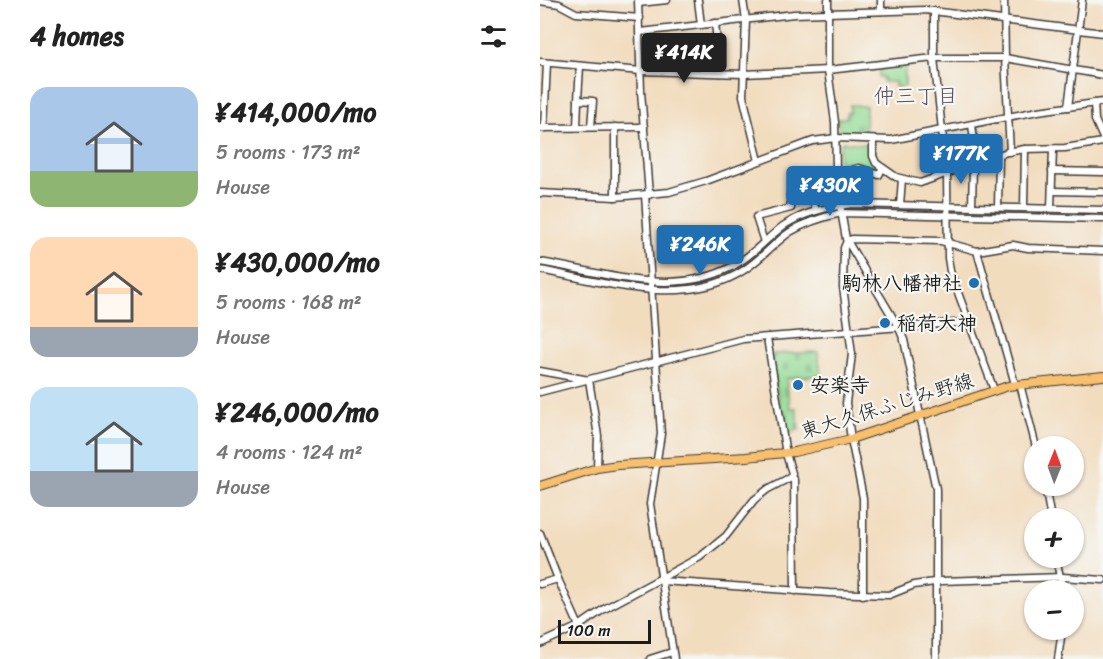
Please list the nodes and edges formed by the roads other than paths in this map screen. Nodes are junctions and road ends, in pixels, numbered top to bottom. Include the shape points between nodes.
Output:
1 (667, 0) edge
2 (698, 0) edge
3 (743, 0) edge
4 (828, 0) edge
5 (881, 0) edge
6 (1004, 0) edge
7 (1082, 0) edge
8 (540, 1) edge
9 (639, 1) edge
10 (881, 11) junction
11 (934, 11) junction
12 (827, 13) junction
13 (640, 18) junction
14 (746, 20) junction
15 (1004, 20) junction
16 (715, 23) junction
17 (701, 25) junction
18 (1078, 30) junction
19 (640, 32) junction
20 (1103, 33) edge
21 (934, 58) junction
22 (1005, 58) junction
23 (544, 63) edge
24 (580, 66) junction
25 (828, 70) junction
26 (1073, 70) junction
27 (641, 71) junction
28 (720, 73) junction
29 (744, 74) junction
30 (1103, 75) edge
31 (578, 100) junction
32 (1103, 102) edge
33 (1094, 103) junction
34 (1068, 107) junction
35 (1008, 118) junction
36 (972, 125) junction
37 (577, 127) junction
38 (591, 127) junction
39 (615, 127) junction
40 (644, 127) junction
41 (542, 128) edge
42 (942, 131) junction
43 (836, 138) junction
44 (873, 140) junction
45 (1103, 140) edge
46 (1025, 149) junction
47 (1053, 149) junction
48 (1010, 152) junction
49 (999, 154) junction
50 (759, 161) junction
51 (975, 164) junction
52 (882, 169) junction
53 (1052, 171) junction
54 (1103, 172) edge
55 (837, 174) junction
56 (947, 175) junction
57 (902, 179) junction
58 (1052, 191) junction
59 (1103, 192) edge
60 (540, 193) edge
61 (647, 195) junction
62 (615, 197) junction
63 (840, 205) junction
64 (900, 205) junction
65 (946, 206) junction
66 (972, 206) junction
67 (998, 207) junction
68 (1024, 207) junction
69 (1051, 208) junction
70 (816, 210) junction
71 (1103, 210) edge
72 (841, 213) junction
73 (946, 215) junction
74 (1103, 219) edge
75 (847, 241) junction
76 (764, 242) junction
77 (946, 242) junction
78 (977, 251) junction
79 (1103, 251) edge
80 (540, 262) edge
81 (540, 270) edge
82 (650, 281) junction
83 (651, 290) junction
84 (969, 322) junction
85 (899, 328) junction
86 (848, 332) junction
87 (767, 338) junction
88 (656, 362) junction
89 (540, 371) edge
90 (1103, 376) edge
91 (589, 380) junction
92 (1018, 384) junction
93 (994, 390) junction
94 (540, 392) edge
95 (920, 415) junction
96 (1033, 436) edge
97 (851, 439) junction
98 (786, 454) junction
99 (656, 462) junction
100 (597, 468) junction
101 (791, 477) junction
102 (540, 486) edge
103 (540, 533) edge
104 (1058, 568) edge
105 (1059, 577) junction
106 (558, 579) junction
107 (662, 580) junction
108 (1060, 580) edge
109 (1103, 580) edge
110 (937, 582) junction
111 (540, 584) edge
112 (795, 591) junction
113 (863, 595) junction
114 (579, 626) junction
115 (1061, 640) edge
116 (540, 644) edge
117 (673, 656) edge
118 (650, 659) edge
119 (936, 659) edge
120 (1058, 659) edge

1 - 9 street
2 - 17 street
3 - 14 street
4 - 12 street
5 - 10 street
6 - 15 street
7 - 18 street
8 - 13 street via 559,4 576,13
9 - 13 street
10 - 11 street
10 - 12 street
11 - 15 street
11 - 21 street
12 - 14 street
12 - 25 street
13 - 19 street
14 - 16 street
14 - 29 street
15 - 18 street
15 - 22 street
16 - 17 street
16 - 28 street
17 - 19 street
18 - 20 street
18 - 26 street
19 - 27 street
21 - 22 street
21 - 25 street
21 - 42 street
22 - 26 street
22 - 35 street
23 - 24 street
23 - 41 street
24 - 27 street
24 - 31 street
25 - 29 street
25 - 43 street
26 - 30 street
26 - 34 street
27 - 28 street
27 - 40 street
28 - 29 street
29 - 50 street via 743,96
31 - 37 street
31 - 38 street via 592,100
32 - 33 street
33 - 34 street
33 - 45 street via 1095,120
34 - 35 street
35 - 36 street
35 - 48 street
36 - 42 street
36 - 51 street
37 - 38 street
37 - 41 street
38 - 39 street
39 - 40 street
39 - 62 street
40 - 61 street
42 - 44 street
42 - 56 street
43 - 44 street
43 - 50 street via 813,141
43 - 55 street
44 - 52 street via 873,156
45 - 47 street
46 - 47 street
46 - 48 street
46 - 68 street
47 - 53 street
48 - 49 street
49 - 51 street
49 - 67 street
50 - 61 street via 695,185
51 - 56 street
51 - 66 street
52 - 55 street via 879,176 859,168
52 - 57 street
53 - 54 street
53 - 58 street
55 - 63 street
56 - 57 street via 924,183
56 - 65 street
57 - 64 street
58 - 59 street
58 - 69 street
60 - 62 street
61 - 62 street
61 - 82 street
63 - 64 street
63 - 70 street
63 - 72 street
64 - 65 street
65 - 66 street
65 - 73 street
66 - 67 street
67 - 68 street
68 - 69 street
69 - 71 street
70 - 76 street via 784,225
70 - 76 street via 810,190 790,195 791,208 756,218
72 - 73 street
72 - 75 street
72 - 83 street via 800,226 743,270 717,284
73 - 74 street
73 - 77 street
75 - 77 street
75 - 85 street
75 - 86 street via 843,278
76 - 82 street via 740,262 712,275
77 - 78 street
77 - 84 street via 950,271
78 - 79 street via 1013,245
78 - 92 street
80 - 82 street
81 - 83 street
82 - 83 street
83 - 88 street
84 - 85 street
84 - 93 street
85 - 86 street
85 - 95 street
86 - 87 street
86 - 97 street via 852,354 846,403
87 - 88 street via 724,343
87 - 98 street
88 - 91 street
88 - 99 street via 661,434
89 - 91 street
90 - 92 main road, 東大久保ふじみ野線
91 - 94 street
91 - 100 street via 598,436
92 - 93 main road, 東大久保ふじみ野線
92 - 96 street
93 - 95 main road, 東大久保ふじみ野線
95 - 97 main road, 東大久保ふじみ野線
95 - 110 street via 936,489
97 - 98 main road, 東大久保ふじみ野線
97 - 113 street via 863,498
98 - 99 main road, 東大久保ふじみ野線
98 - 101 street
99 - 100 main road, 東大久保ふじみ野線
99 - 107 street via 650,504
100 - 102 main road, 東大久保ふじみ野線
101 - 107 street via 754,500 712,548
101 - 112 street
103 - 106 street
104 - 105 street
105 - 108 street
105 - 109 street
105 - 110 street
106 - 111 street
106 - 114 street
107 - 112 street
107 - 114 street
107 - 117 street
110 - 113 street via 914,585 889,595
110 - 119 street
112 - 113 street
114 - 116 street
115 - 120 street
117 - 118 street

